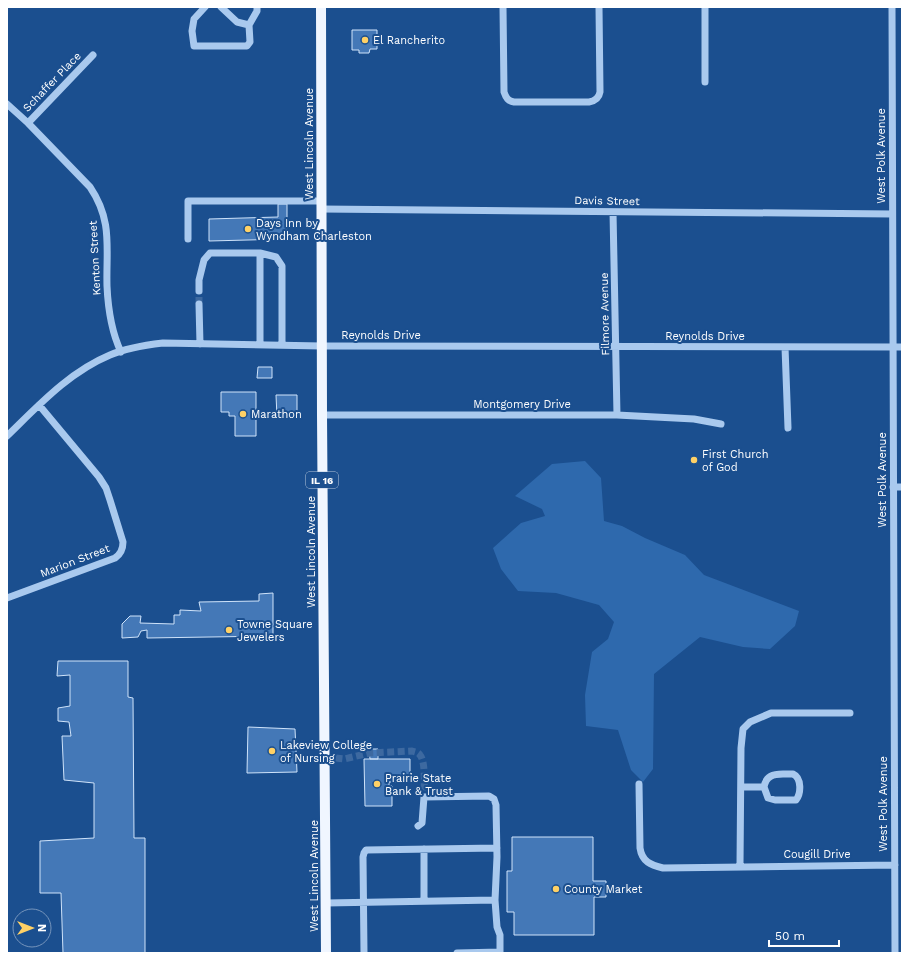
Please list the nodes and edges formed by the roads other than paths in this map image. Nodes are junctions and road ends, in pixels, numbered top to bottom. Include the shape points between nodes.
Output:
1 (205, 7) edge
2 (221, 7) edge
3 (257, 7) edge
4 (321, 7) edge
5 (503, 7) edge
6 (599, 7) edge
7 (705, 7) edge
8 (892, 7) edge
9 (249, 25) junction
10 (93, 55) dead end
11 (705, 82) dead end
12 (7, 104) edge
13 (28, 123) junction
14 (321, 205) junction
15 (613, 212) junction
16 (892, 214) junction
17 (188, 239) dead end
18 (260, 253) junction
19 (199, 291) tunnel mouth
20 (199, 304) tunnel mouth
21 (200, 344) junction
22 (260, 345) junction
23 (282, 345) junction
24 (322, 346) junction
25 (616, 346) junction
26 (785, 347) junction
27 (893, 348) junction
28 (902, 348) edge
29 (121, 352) junction
30 (39, 405) junction
31 (322, 415) junction
32 (617, 415) junction
33 (721, 424) dead end
34 (788, 428) dead end
35 (7, 436) edge
36 (893, 487) junction
37 (902, 487) edge
38 (7, 598) edge
39 (850, 713) dead end
40 (639, 784) dead end
41 (741, 787) junction
42 (764, 787) junction
43 (418, 826) dead end
44 (497, 848) junction
45 (424, 849) junction
46 (894, 865) junction
47 (740, 866) junction
48 (495, 900) junction
49 (424, 901) junction
50 (363, 902) junction
51 (326, 903) junction
52 (500, 952) edge
53 (326, 953) edge
54 (364, 953) edge
55 (457, 953) edge
56 (469, 953) edge
57 (895, 953) edge

1 - 9 street via 194,19 194,46 247,46 250,42
2 - 9 street via 237,22
3 - 9 street
4 - 14 main road, West Lincoln Avenue / IL 16
5 - 6 street via 504,92 505,97 514,102 589,102 598,97
7 - 11 street
8 - 16 street, West Polk Avenue
10 - 13 street, Schaffer Place
12 - 13 street, Kenton Street
13 - 29 street, Kenton Street via 90,187 102,209 107,233 108,304
14 - 15 street, Davis Street
14 - 17 street, Davis Street via 188,201
14 - 24 main road, West Lincoln Avenue / IL 16
15 - 16 street, Davis Street
15 - 25 street, Filmore Avenue
16 - 27 street, West Polk Avenue
18 - 19 street via 210,253 204,260
18 - 22 street
18 - 23 street via 276,257 282,266
20 - 21 street
21 - 22 street, Reynolds Drive
21 - 29 street, Reynolds Drive via 163,343
22 - 23 street, Reynolds Drive
23 - 24 street, Reynolds Drive
24 - 25 street, Reynolds Drive
24 - 31 main road, West Lincoln Avenue / IL 16
25 - 26 street, Reynolds Drive
25 - 32 street, Filmore Avenue
26 - 27 street, Reynolds Drive
26 - 34 street
27 - 28 street, Reynolds Drive
27 - 36 street, West Polk Avenue
29 - 30 street, Reynolds Drive via 103,358 69,378
30 - 35 street, Reynolds Drive
30 - 38 street, Marion Street via 95,471 106,488 123,548 115,558
31 - 32 street, Montgomery Drive
31 - 51 main road, West Lincoln Avenue / IL 16
32 - 33 street, Montgomery Drive via 694,419
36 - 37 street
36 - 46 street, West Polk Avenue
39 - 41 street via 771,713 750,722 743,729 742,735
40 - 47 street, Cougill Drive via 640,848 647,862 663,868
41 - 42 street
41 - 47 street
42 - 42 street via 765,782 774,774 793,774 799,782 799,794 796,800 775,800 768,798
43 - 44 street via 422,823 424,797 489,796 496,805
44 - 45 street
44 - 48 street
45 - 49 street
45 - 50 street via 366,850 363,857
46 - 47 street, Cougill Drive
46 - 57 street, West Polk Avenue
48 - 49 street
48 - 52 street
49 - 50 street
50 - 51 street
50 - 54 street
51 - 53 main road, West Lincoln Avenue / IL 16
52 - 56 street
55 - 56 street

